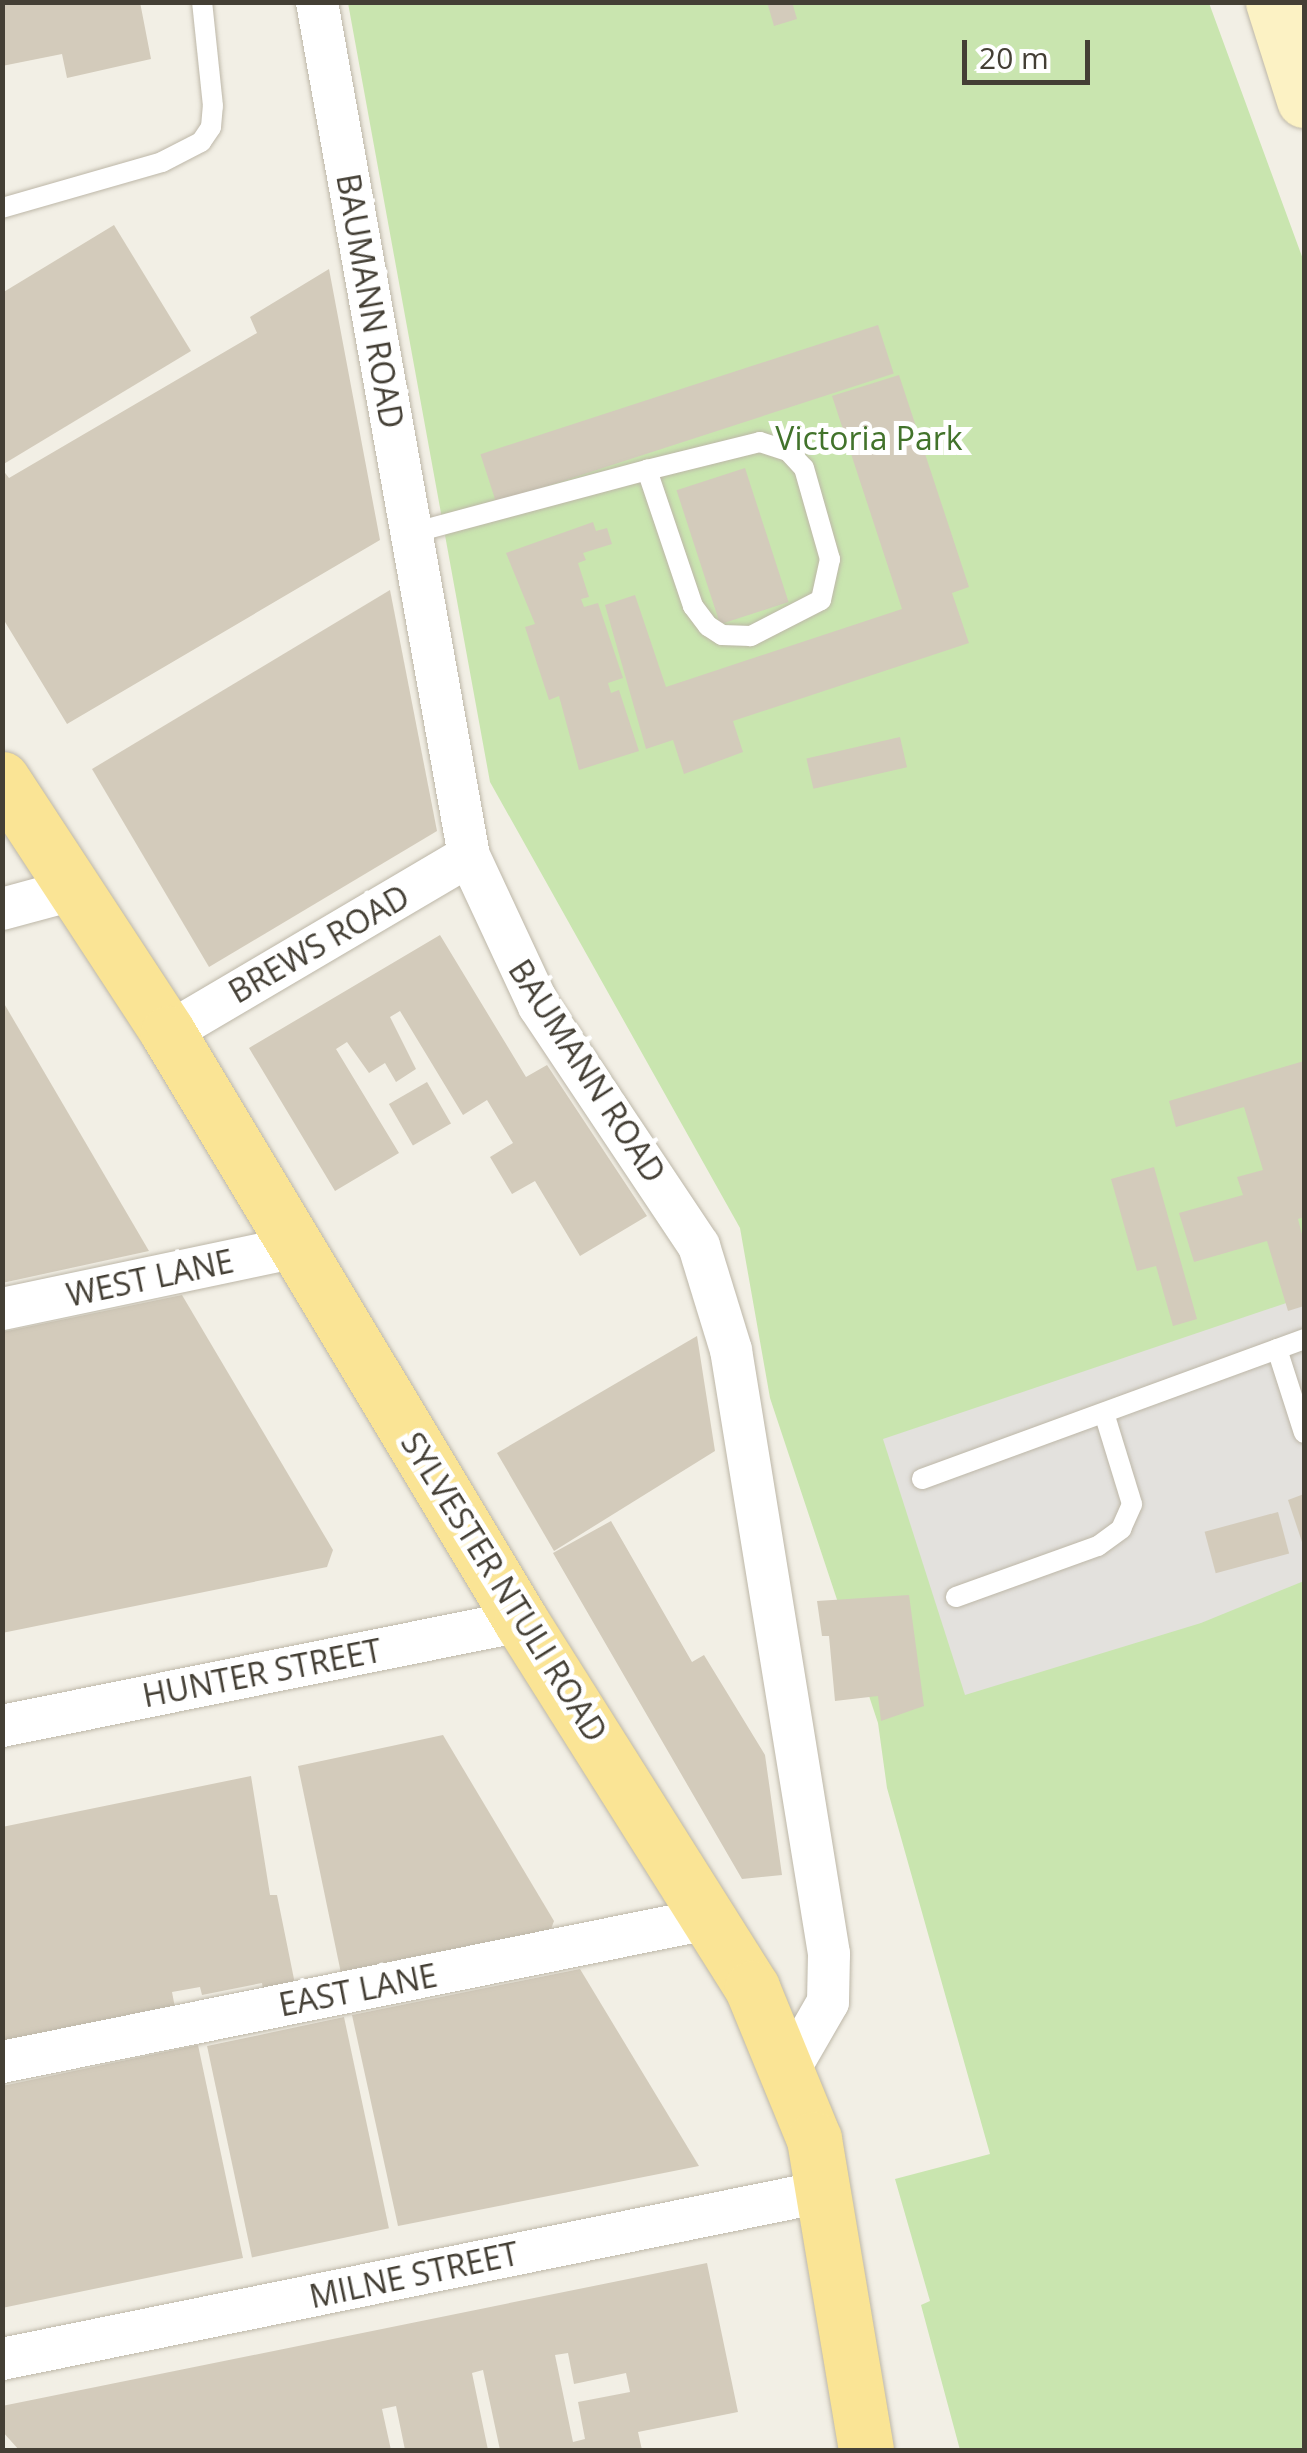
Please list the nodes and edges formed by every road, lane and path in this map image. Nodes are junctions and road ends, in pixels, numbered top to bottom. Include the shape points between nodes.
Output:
1 (202, 2) edge
2 (317, 2) edge
3 (1273, 2) edge
4 (1304, 100) edge
5 (2, 208) edge
6 (647, 470) junction
7 (412, 533) junction
8 (2, 779) edge
9 (469, 856) junction
10 (72, 890) junction
11 (2, 908) edge
12 (168, 1033) junction
13 (297, 1247) junction
14 (2, 1308) edge
15 (1304, 1339) edge
16 (1276, 1350) junction
17 (1104, 1413) junction
18 (1304, 1433) edge
19 (922, 1479) dead end
20 (956, 1597) dead end
21 (521, 1620) junction
22 (2, 1726) edge
23 (712, 1918) junction
24 (2, 2062) edge
25 (790, 2068) junction
26 (826, 2191) junction
27 (2, 2359) edge
28 (866, 2450) edge

1 - 5 lane via 214,106 200,142 162,162
2 - 7 street, BAUMANN ROAD
3 - 4 street
6 - 6 lane via 750,443 788,451 804,468 830,559 821,600 751,636 722,635 708,626 693,606
6 - 7 lane
7 - 9 street, BAUMANN ROAD
8 - 10 main road, SYLVESTER NTULI ROAD
9 - 12 street, BREWS ROAD
9 - 25 street, BAUMANN ROAD via 538,1006 670,1200 716,1288 830,1954 828,2002
10 - 11 street
10 - 12 main road, SYLVESTER NTULI ROAD
12 - 13 main road, SYLVESTER NTULI ROAD
13 - 14 street, WEST LANE
13 - 21 main road, SYLVESTER NTULI ROAD
15 - 16 lane
16 - 17 lane
16 - 18 lane
17 - 19 lane
17 - 20 lane via 1132,1504 1121,1529 1098,1546
21 - 22 street, HUNTER STREET
21 - 23 main road, SYLVESTER NTULI ROAD
23 - 24 street, EAST LANE
23 - 25 main road, SYLVESTER NTULI ROAD
25 - 26 main road, SYLVESTER NTULI ROAD
26 - 27 street, MILNE STREET
26 - 28 main road, SYLVESTER NTULI ROAD

